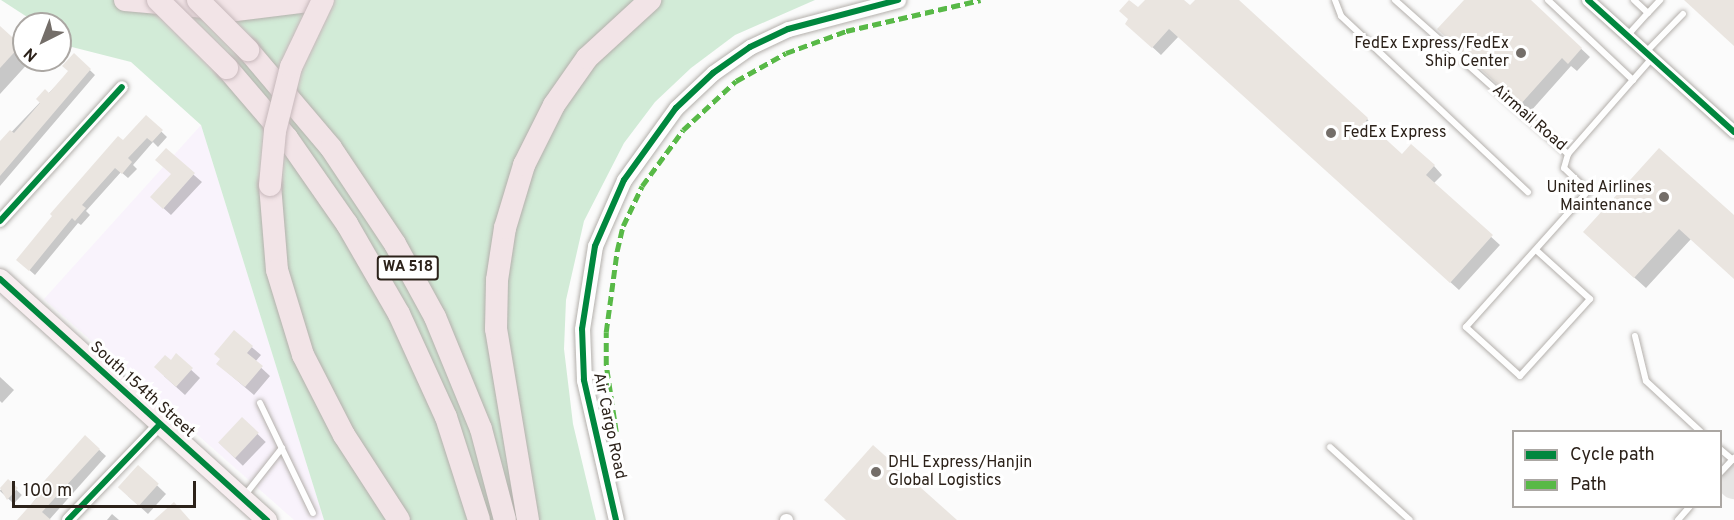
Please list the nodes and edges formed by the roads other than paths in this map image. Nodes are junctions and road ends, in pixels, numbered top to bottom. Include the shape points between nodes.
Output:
1 (125, 0) edge
2 (158, 0) edge
3 (198, 0) edge
4 (316, 0) edge
5 (323, 0) edge
6 (650, 0) edge
7 (898, 0) edge
8 (1335, 0) edge
9 (1395, 0) edge
10 (1548, 0) edge
11 (1588, 0) edge
12 (1634, 0) edge
13 (1660, 0) edge
14 (1648, 13) junction
15 (1683, 14) dead end
16 (1627, 36) junction
17 (1649, 55) junction
18 (1632, 80) junction
19 (122, 87) dead end
20 (1734, 132) edge
21 (1568, 154) junction
22 (1528, 192) dead end
23 (0, 221) edge
24 (1536, 250) junction
25 (0, 279) edge
26 (1635, 336) dead end
27 (260, 404) dead end
28 (159, 425) junction
29 (1699, 430) edge
30 (1330, 447) dead end
31 (282, 448) junction
32 (1733, 459) edge
33 (1722, 471) edge
34 (243, 499) junction
35 (1689, 508) edge
36 (313, 513) dead end
37 (68, 520) edge
38 (267, 520) edge
39 (399, 520) edge
40 (479, 520) edge
41 (505, 520) edge
42 (528, 520) edge
43 (616, 520) edge
44 (1410, 520) edge
45 (1678, 520) edge

1 - 4 highway via 236,10
2 - 40 highway, WA 518, bridge via 227,68 287,138 347,224 399,314 446,417
3 - 41 highway, WA 518, bridge via 248,50 331,148 395,244 435,317 481,429
5 - 39 highway, bridge via 291,67 275,131 270,185 277,270 303,355 344,435
6 - 42 highway via 587,58 554,105 524,165 505,228 497,280 496,329
7 - 43 street, Air Cargo Road via 789,29 750,47 713,73 676,108 624,180 595,246 582,329 584,380
8 - 22 lane via 1341,16
9 - 21 lane, Airmail Road
10 - 18 lane
11 - 16 street
12 - 14 lane
13 - 14 lane
14 - 16 lane
15 - 17 lane, Airmail Road
16 - 17 street
17 - 18 lane, Airmail Road
17 - 20 street
18 - 21 lane, Airmail Road
19 - 23 street
21 - 24 lane via 1564,168 1588,191
24 - 24 lane via 1466,327 1520,376 1590,299
25 - 28 main road, South 154th Street
26 - 29 lane via 1646,381
27 - 31 lane
28 - 34 main road, South 154th Street
28 - 37 street
30 - 44 lane
31 - 34 lane
31 - 36 lane
32 - 33 lane
34 - 38 main road, South 154th Street
35 - 45 lane

